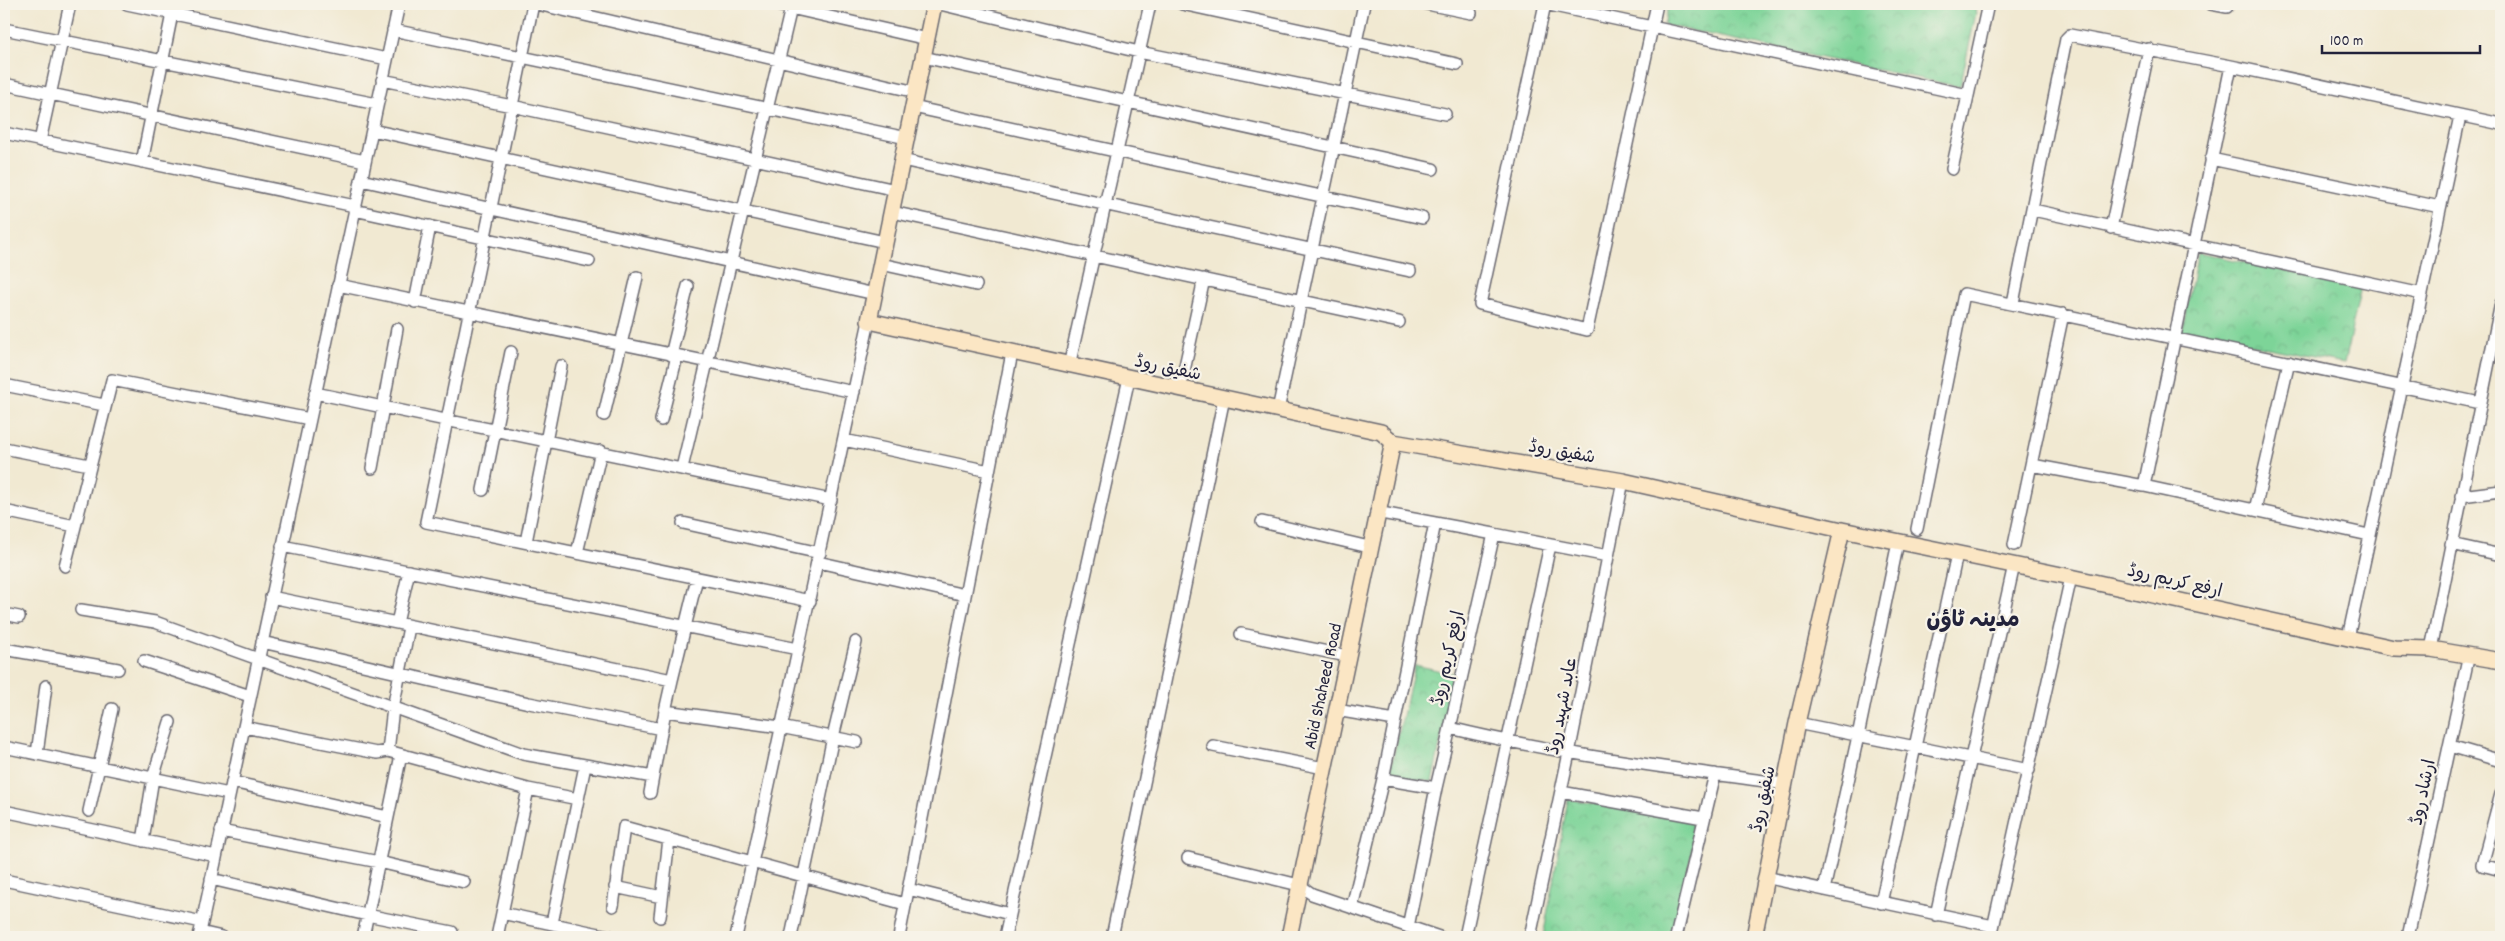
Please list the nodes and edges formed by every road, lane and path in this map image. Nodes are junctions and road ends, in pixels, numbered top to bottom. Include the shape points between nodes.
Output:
1 (70, 4) edge
2 (127, 4) edge
3 (398, 4) edge
4 (533, 4) edge
5 (538, 4) edge
6 (774, 4) edge
7 (934, 4) edge
8 (940, 4) edge
9 (1150, 4) edge
10 (1182, 4) edge
11 (1364, 4) edge
12 (1427, 4) edge
13 (1545, 4) edge
14 (1657, 4) edge
15 (1988, 4) edge
16 (2211, 4) edge
17 (2227, 7) dead end
18 (791, 8) junction
19 (173, 9) edge
20 (1471, 13) dead end
21 (4, 29) edge
22 (1652, 29) junction
23 (393, 30) junction
24 (927, 39) junction
25 (62, 40) junction
26 (1356, 42) junction
27 (2149, 50) junction
28 (1139, 52) junction
29 (923, 57) junction
30 (522, 58) junction
31 (387, 59) junction
32 (779, 60) junction
33 (163, 61) junction
34 (1457, 64) dead end
35 (2231, 66) junction
36 (382, 80) junction
37 (4, 84) edge
38 (916, 92) junction
39 (1345, 92) junction
40 (50, 94) junction
41 (1968, 95) junction
42 (1128, 102) junction
43 (377, 104) junction
44 (512, 106) junction
45 (913, 107) junction
46 (767, 109) junction
47 (1445, 114) dead end
48 (152, 116) junction
49 (2460, 116) junction
50 (2501, 124) edge
51 (372, 130) junction
52 (4, 134) edge
53 (906, 138) junction
54 (40, 141) junction
55 (1334, 147) junction
56 (1117, 152) junction
57 (501, 157) junction
58 (756, 159) junction
59 (2211, 159) junction
60 (902, 160) junction
61 (142, 162) junction
62 (365, 162) junction
63 (1952, 168) dead end
64 (1433, 169) dead end
65 (361, 180) junction
66 (896, 190) junction
67 (1323, 196) junction
68 (1105, 205) junction
69 (2440, 207) junction
70 (355, 208) junction
71 (490, 209) junction
72 (2033, 210) junction
73 (744, 211) junction
74 (892, 212) junction
75 (1422, 218) dead end
76 (430, 226) junction
77 (2111, 228) junction
78 (484, 238) junction
79 (885, 242) junction
80 (2192, 246) junction
81 (1312, 250) junction
82 (1094, 256) junction
83 (589, 261) dead end
84 (731, 262) junction
85 (881, 264) junction
86 (1410, 271) dead end
87 (638, 277) dead end
88 (1204, 280) junction
89 (338, 285) junction
90 (976, 285) dead end
91 (688, 286) dead end
92 (875, 294) junction
93 (2422, 294) junction
94 (1301, 301) junction
95 (415, 302) junction
96 (2013, 303) junction
97 (2501, 303) edge
98 (468, 313) junction
99 (2063, 314) junction
100 (869, 321) junction
101 (1399, 322) dead end
102 (2499, 324) edge
103 (397, 329) dead end
104 (2173, 337) junction
105 (622, 345) junction
106 (511, 352) dead end
107 (1012, 353) junction
108 (674, 355) junction
109 (708, 362) junction
110 (2289, 362) junction
111 (561, 366) dead end
112 (1069, 366) junction
113 (1129, 378) junction
114 (4, 385) edge
115 (2403, 386) junction
116 (1180, 389) junction
117 (854, 392) junction
118 (315, 393) junction
119 (1224, 398) junction
120 (2480, 403) junction
121 (104, 405) junction
122 (383, 407) junction
123 (1278, 410) junction
124 (604, 415) dead end
125 (310, 419) junction
126 (446, 420) junction
127 (661, 420) dead end
128 (495, 430) junction
129 (546, 440) junction
130 (844, 440) junction
131 (1393, 442) junction
132 (4, 448) edge
133 (601, 451) junction
134 (90, 465) junction
135 (2032, 465) junction
136 (372, 468) dead end
137 (682, 468) junction
138 (989, 471) junction
139 (1623, 481) junction
140 (2144, 486) junction
141 (482, 490) dead end
142 (2501, 492) edge
143 (2461, 496) junction
144 (831, 500) junction
145 (2255, 510) junction
146 (4, 512) edge
147 (1376, 512) junction
148 (1262, 522) dead end
149 (683, 523) dead end
150 (1435, 523) junction
151 (75, 526) junction
152 (1917, 529) dead end
153 (1842, 530) junction
154 (1494, 534) junction
155 (2369, 535) junction
156 (526, 542) junction
157 (1898, 542) junction
158 (2451, 544) junction
159 (1550, 545) junction
160 (2014, 545) dead end
161 (282, 546) junction
162 (1369, 547) junction
163 (577, 553) junction
164 (1957, 554) junction
165 (2501, 555) edge
166 (1608, 556) junction
167 (819, 557) junction
168 (66, 566) dead end
169 (2014, 566) junction
170 (409, 571) junction
171 (2071, 576) junction
172 (697, 578) junction
173 (965, 595) junction
174 (271, 598) junction
175 (810, 602) junction
176 (81, 610) dead end
177 (4, 614) edge
178 (19, 618) dead end
179 (403, 625) junction
180 (685, 627) junction
181 (1241, 634) dead end
182 (2348, 638) junction
183 (262, 642) junction
184 (856, 642) dead end
185 (798, 649) junction
186 (2431, 649) junction
187 (4, 650) edge
188 (2470, 654) junction
189 (1347, 656) junction
190 (258, 658) junction
191 (144, 661) dead end
192 (2501, 661) edge
193 (118, 669) dead end
194 (400, 674) junction
195 (672, 680) junction
196 (46, 686) dead end
197 (250, 696) junction
198 (393, 708) junction
199 (112, 709) dead end
200 (1336, 710) junction
201 (665, 711) junction
202 (1395, 720) junction
203 (170, 722) dead end
204 (1797, 723) junction
205 (244, 727) junction
206 (780, 727) junction
207 (1450, 728) junction
208 (662, 729) junction
209 (1858, 736) junction
210 (833, 737) junction
211 (857, 742) dead end
212 (1507, 742) junction
213 (1213, 746) dead end
214 (2450, 746) junction
215 (4, 747) edge
216 (1915, 748) junction
217 (388, 751) junction
218 (1570, 753) junction
219 (37, 754) junction
220 (401, 755) junction
221 (1972, 759) junction
222 (2501, 760) edge
223 (585, 766) junction
224 (99, 767) junction
225 (1324, 768) junction
226 (2029, 770) junction
227 (1715, 774) junction
228 (653, 777) junction
229 (153, 778) junction
230 (1383, 779) junction
231 (232, 782) junction
232 (1785, 784) junction
233 (1436, 788) junction
234 (528, 789) junction
235 (1561, 792) junction
236 (650, 793) dead end
237 (229, 794) junction
238 (2501, 794) edge
239 (578, 799) junction
240 (4, 811) edge
241 (90, 811) dead end
242 (388, 817) junction
243 (1704, 818) junction
244 (221, 832) junction
245 (669, 840) junction
246 (144, 841) junction
247 (216, 856) junction
248 (1188, 858) dead end
249 (379, 862) junction
250 (752, 862) junction
251 (2501, 870) edge
252 (804, 876) junction
253 (1764, 877) junction
254 (4, 880) edge
255 (211, 880) junction
256 (464, 882) dead end
257 (1299, 885) junction
258 (615, 888) junction
259 (908, 889) junction
260 (1824, 890) junction
261 (662, 897) junction
262 (1881, 903) junction
263 (905, 904) junction
264 (613, 906) dead end
265 (1352, 908) junction
266 (502, 913) junction
267 (1010, 914) junction
268 (1936, 914) junction
269 (368, 915) junction
270 (660, 917) dead end
271 (552, 923) junction
272 (1408, 927) junction
273 (200, 930) edge
274 (452, 932) dead end
275 (1992, 932) edge
276 (222, 937) edge
277 (363, 937) edge
278 (497, 937) edge
279 (613, 937) edge
280 (736, 937) edge
281 (791, 937) edge
282 (899, 937) edge
283 (1005, 937) edge
284 (1112, 937) edge
285 (1289, 937) edge
286 (1439, 937) edge
287 (1465, 937) edge
288 (1530, 937) edge
289 (1676, 937) edge
290 (1754, 937) edge
291 (2408, 937) edge

1 - 25 street
2 - 19 street
3 - 23 street
4 - 30 street
5 - 32 street
6 - 18 street
7 - 24 street
8 - 28 street
9 - 28 street
10 - 26 street
11 - 26 street
12 - 20 street
13 - 22 street
13 - 22 street via 1480,304 1587,330
14 - 22 street
15 - 41 street
16 - 17 street
18 - 24 street
18 - 32 street
19 - 31 street
19 - 33 street
21 - 25 street
22 - 41 street
23 - 30 street
23 - 31 street
24 - 29 street
25 - 33 street
25 - 40 street
26 - 34 street
26 - 39 street
27 - 35 street
27 - 72 street via 2076,35 2066,39
27 - 77 street
28 - 39 street
28 - 42 street
29 - 38 street
29 - 42 street
30 - 44 street
30 - 46 street
31 - 36 street
32 - 38 street
32 - 46 street
33 - 43 street
33 - 48 street
35 - 49 street
35 - 59 street
36 - 43 street
36 - 44 street
37 - 40 street
38 - 45 street
39 - 47 street
39 - 55 street
40 - 48 street
40 - 54 street
41 - 63 street
42 - 55 street
42 - 56 street
43 - 51 street
44 - 57 street
44 - 58 street
45 - 53 street
45 - 56 street
46 - 53 street
46 - 58 street
48 - 61 street
48 - 62 street
49 - 50 street
49 - 69 street
51 - 57 street
51 - 62 street
52 - 54 street
53 - 60 street
54 - 61 street
55 - 64 street
55 - 67 street
56 - 67 street
56 - 68 street
57 - 71 street
57 - 73 street
58 - 66 street
58 - 73 street
59 - 69 street
59 - 80 street
60 - 66 street
60 - 68 street
61 - 70 street
62 - 65 street
65 - 70 street
65 - 71 street
66 - 74 street
67 - 75 street
67 - 81 street
68 - 81 street
68 - 82 street
69 - 93 street
70 - 76 street
70 - 89 street
71 - 78 street
71 - 84 street
72 - 77 street
72 - 96 street
73 - 79 street
73 - 84 street
74 - 79 street
74 - 82 street
76 - 78 street
76 - 95 street
77 - 80 street
78 - 83 street
78 - 98 street
79 - 85 street
80 - 93 street
80 - 104 street
81 - 86 street
81 - 94 street
82 - 88 street
82 - 112 street
84 - 92 street
84 - 109 street
85 - 90 street
85 - 92 street
87 - 105 street
88 - 94 street
88 - 116 street
89 - 95 street
89 - 118 street
91 - 108 street
92 - 100 street
93 - 115 street
94 - 101 street
94 - 123 street
95 - 98 street
96 - 99 street
96 - 152 street via 1964,294
97 - 102 street
98 - 105 street
98 - 126 street
99 - 104 street
99 - 135 street
100 - 107 street, شفیق روڈ
100 - 117 street
102 - 120 street
103 - 122 street
104 - 110 street
104 - 140 street
105 - 108 street
105 - 124 street
106 - 128 street
107 - 112 street, شفیق روڈ
107 - 138 street
108 - 109 street
108 - 127 street
109 - 117 street
109 - 137 street
110 - 115 street
110 - 145 street
111 - 129 street
112 - 113 street, شفیق روڈ
113 - 116 street, شفیق روڈ
113 - 267 street
114 - 121 street
115 - 120 street
115 - 155 street
116 - 119 street, شفیق روڈ
117 - 130 street
118 - 122 street
118 - 125 street
119 - 123 street, شفیق روڈ
119 - 284 street
120 - 143 street
121 - 125 street via 112,380
121 - 134 street
122 - 126 street
122 - 136 street
123 - 131 street, شفیق روڈ via 1381,432
125 - 161 street
126 - 128 street
126 - 156 street via 426,522
128 - 129 street
128 - 141 street
129 - 133 street
129 - 156 street
130 - 138 street
130 - 144 street
131 - 139 street, شفیق روڈ
131 - 147 street, Abid Shaheed Road
132 - 134 street
133 - 137 street
133 - 163 street
134 - 151 street
135 - 140 street
135 - 160 street
137 - 144 street
138 - 173 street
139 - 153 street, شفیق روڈ
139 - 166 street, عابد شہید روڈ
140 - 145 street
142 - 143 street
143 - 158 street
144 - 167 street
145 - 155 street
146 - 151 street
147 - 150 street
147 - 162 street, Abid Shaheed Road
148 - 162 street
149 - 167 street
150 - 154 street
150 - 202 street
151 - 168 street
153 - 157 street, ارفع کریم روڈ
153 - 204 street, شفیق روڈ
154 - 159 street
154 - 207 street, ارفع کریم روڈ
155 - 182 street
156 - 163 street
157 - 164 street, ارفع کریم روڈ
157 - 209 street
158 - 165 street
158 - 186 street
159 - 166 street
159 - 212 street
161 - 170 street
161 - 174 street
162 - 189 street, Abid Shaheed Road
163 - 172 street
164 - 169 street, ارفع کریم روڈ
164 - 216 street
166 - 218 street, عابد شہید روڈ
167 - 173 street
167 - 175 street
169 - 171 street, ارفع کریم روڈ
169 - 221 street
170 - 179 street
170 - 180 street
171 - 182 street, ارفع کریم روڈ
171 - 226 street
172 - 175 street
172 - 180 street
173 - 259 street
174 - 179 street
174 - 183 street
175 - 185 street
176 - 190 street via 155,622
177 - 178 street
179 - 194 street
179 - 195 street
180 - 185 street
180 - 195 street
181 - 189 street
182 - 186 street, ارفع کریم روڈ via 2394,648
183 - 190 street
183 - 194 street
184 - 210 street
185 - 206 street
186 - 188 street, ارفع کریم روڈ
187 - 193 street
188 - 192 street, ارفع کریم روڈ
188 - 214 street, ارشاد روڈ
189 - 200 street, Abid Shaheed Road
190 - 197 street
190 - 198 street
191 - 197 street
194 - 198 street
194 - 208 street via 529,704
195 - 201 street
196 - 219 street
197 - 205 street
198 - 217 street
198 - 223 street via 523,754
199 - 224 street
200 - 202 street
200 - 225 street, Abid Shaheed Road
201 - 206 street
201 - 208 street
202 - 230 street
203 - 229 street
204 - 209 street
204 - 232 street, شفیق روڈ
205 - 217 street via 377,754
205 - 231 street
206 - 210 street
206 - 250 street
207 - 212 street, ارفع کریم روڈ
207 - 233 street
208 - 228 street
209 - 216 street
209 - 260 street
210 - 211 street
210 - 252 street
212 - 218 street, ارفع کریم روڈ
212 - 287 street
213 - 225 street
214 - 222 street
214 - 291 street, ارشاد روڈ
215 - 219 street
216 - 221 street
216 - 262 street
217 - 220 street
218 - 227 street, ارفع کریم روڈ
218 - 235 street, عابد شہید روڈ
219 - 224 street
220 - 234 street
220 - 242 street
221 - 226 street
221 - 268 street
223 - 228 street
223 - 239 street
224 - 229 street
224 - 241 street
225 - 257 street, Abid Shaheed Road
226 - 275 street
227 - 232 street, ارفع کریم روڈ
227 - 243 street
228 - 236 street
229 - 237 street
229 - 246 street
230 - 233 street
230 - 265 street
231 - 237 street
231 - 242 street
232 - 253 street, شفیق روڈ
233 - 272 street
234 - 239 street
234 - 266 street
235 - 243 street
235 - 288 street, عابد شہید روڈ
237 - 244 street
238 - 251 street via 2482,865
239 - 271 street
240 - 246 street
242 - 249 street
243 - 289 street
244 - 247 street
244 - 249 street
245 - 250 street
245 - 258 street via 624,827
245 - 261 street
246 - 247 street
247 - 255 street
248 - 257 street
249 - 256 street
249 - 269 street
250 - 252 street
250 - 280 street
252 - 263 street
252 - 281 street
253 - 260 street
253 - 290 street, شفیق روڈ
254 - 273 street
255 - 269 street
255 - 273 street
257 - 265 street via 1312,894
257 - 285 street, Abid Shaheed Road
258 - 261 street
258 - 264 street
259 - 263 street
259 - 267 street
260 - 262 street
261 - 270 street
262 - 268 street
263 - 282 street
265 - 272 street
266 - 271 street
266 - 278 street
267 - 283 street
268 - 275 street
269 - 274 street
269 - 277 street
271 - 279 street
272 - 286 street
273 - 276 street

